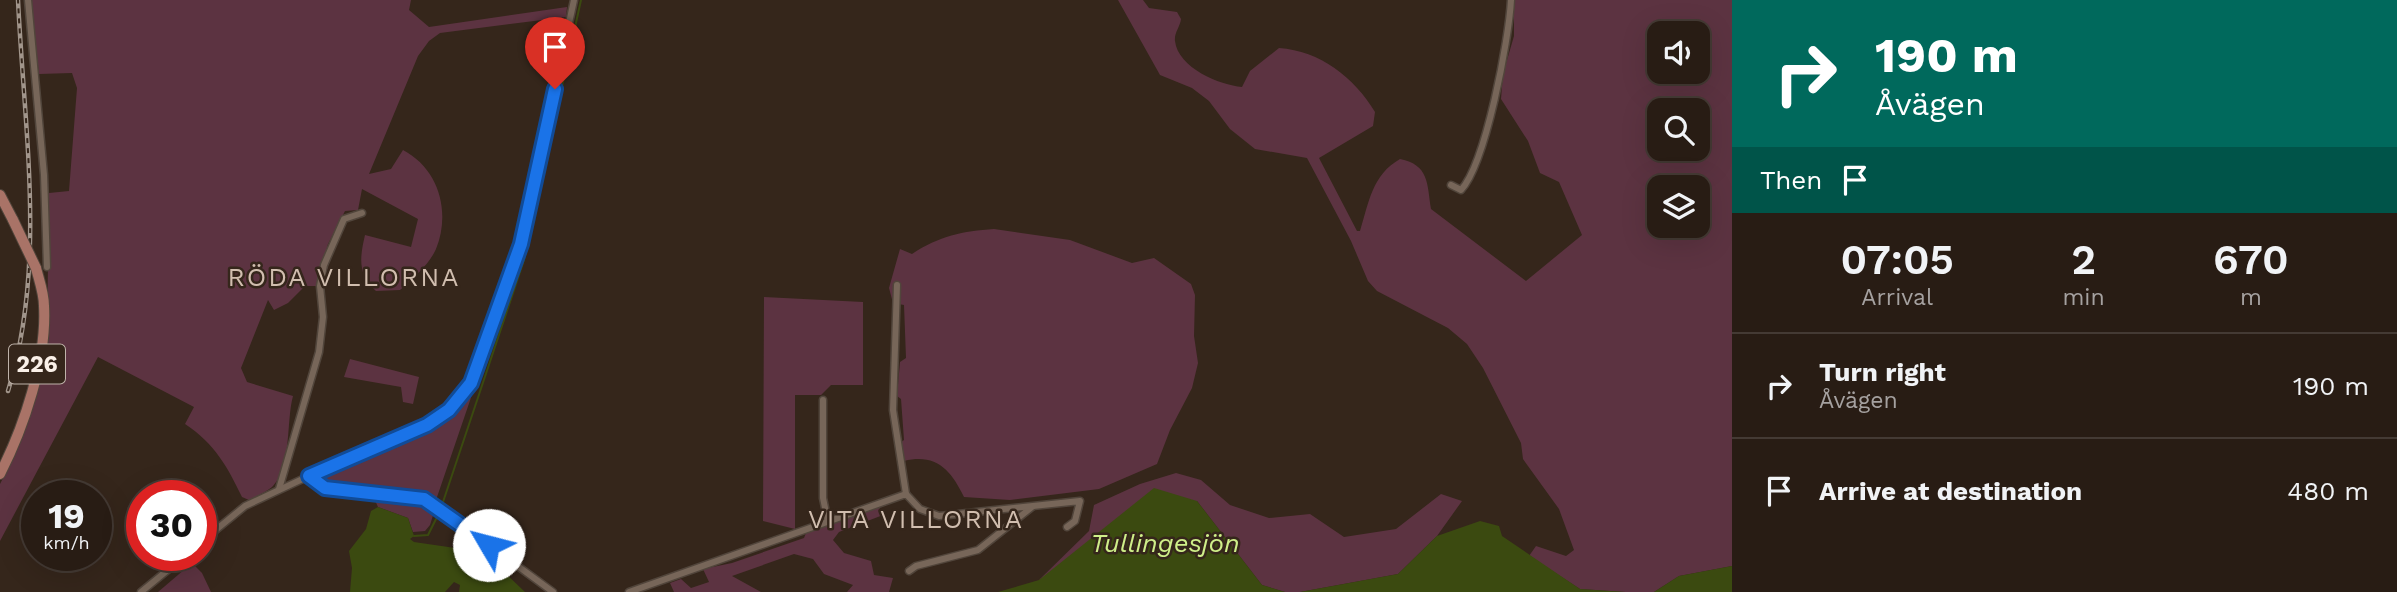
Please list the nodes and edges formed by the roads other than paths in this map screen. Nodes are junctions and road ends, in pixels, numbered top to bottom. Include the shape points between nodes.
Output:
1 (28, 0) edge
2 (574, 0) edge
3 (1511, 0) edge
4 (1451, 185) dead end
5 (0, 195) edge
6 (362, 213) dead end
7 (41, 268) junction
8 (897, 285) dead end
9 (823, 400) dead end
10 (0, 474) edge
11 (309, 476) junction
12 (279, 489) junction
13 (906, 494) junction
14 (1034, 505) junction
15 (828, 522) junction
16 (1067, 527) dead end
17 (217, 529) edge
18 (167, 571) edge
19 (909, 571) dead end
20 (141, 592) edge
21 (553, 592) edge
22 (629, 592) edge

1 - 7 street via 44,174
2 - 11 street via 521,244 471,383 449,410 427,425
3 - 4 street via 1495,99 1474,170 1461,190
5 - 7 main road, 226, bridge
6 - 12 street via 344,219 324,265 319,352
7 - 10 main road, 226 via 44,330 27,409
8 - 13 street via 893,410
9 - 15 street via 823,498
11 - 12 street
11 - 21 street via 325,488 432,503
12 - 17 street via 245,506
13 - 14 street via 913,504 939,516
13 - 15 street
14 - 16 street via 1080,500 1075,521
14 - 19 street via 978,550
15 - 22 street
18 - 20 street

